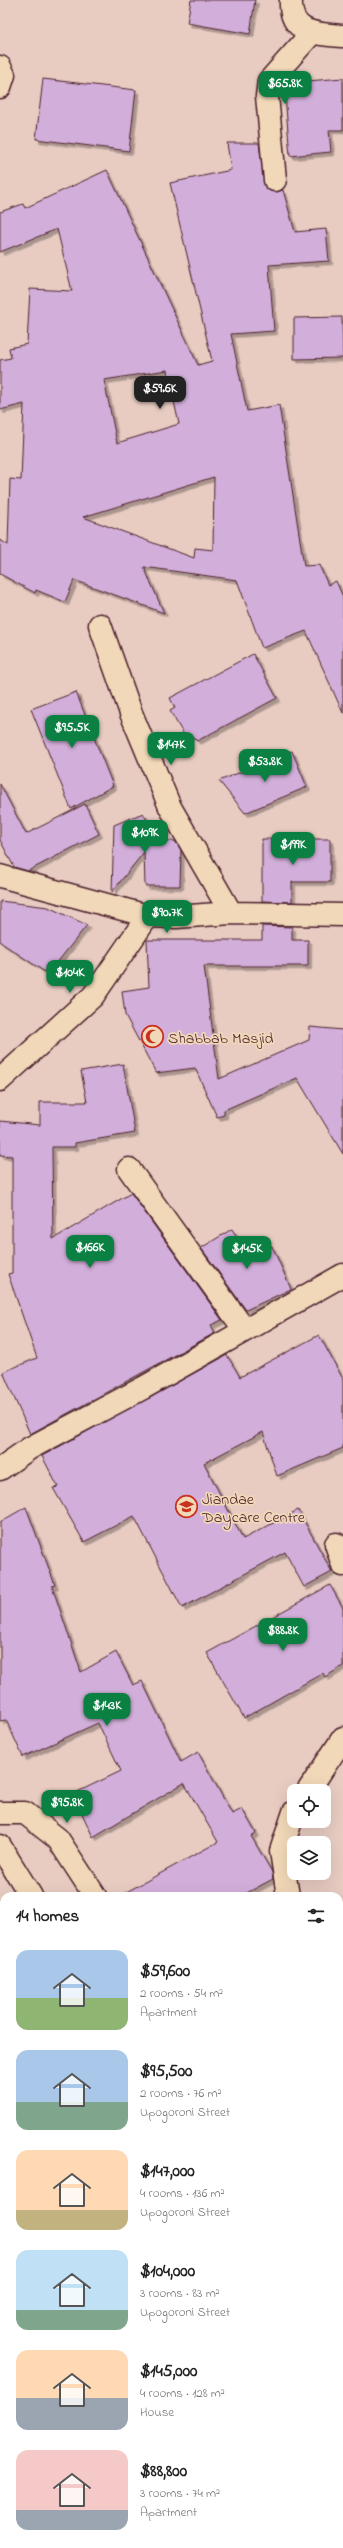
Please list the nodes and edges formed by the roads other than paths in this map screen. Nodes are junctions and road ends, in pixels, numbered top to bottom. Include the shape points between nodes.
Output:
1 (291, 0) edge
2 (311, 34) junction
3 (343, 36) edge
4 (0, 67) edge
5 (0, 86) edge
6 (275, 180) dead end
7 (100, 625) dead end
8 (0, 876) edge
9 (231, 913) junction
10 (343, 915) edge
11 (148, 916) junction
12 (0, 1080) edge
13 (129, 1169) dead end
14 (343, 1275) edge
15 (244, 1329) junction
16 (0, 1469) edge
17 (343, 1738) edge
18 (313, 1784) edge
19 (0, 1813) edge
20 (289, 1828) edge
21 (0, 1846) edge
22 (28, 1892) edge
23 (92, 1892) edge
24 (287, 1892) edge

1 - 2 street via 290,12 298,24
2 - 3 street
2 - 6 street via 269,81 267,96
4 - 5 street via 4,75
7 - 9 street via 131,713 170,807
8 - 11 street
9 - 10 street
9 - 11 street via 176,917
11 - 12 street via 93,996
13 - 15 street
14 - 15 street
15 - 16 street via 143,1388 30,1448
17 - 18 street
19 - 23 street via 25,1813 58,1839
20 - 24 street via 281,1851
21 - 22 street

